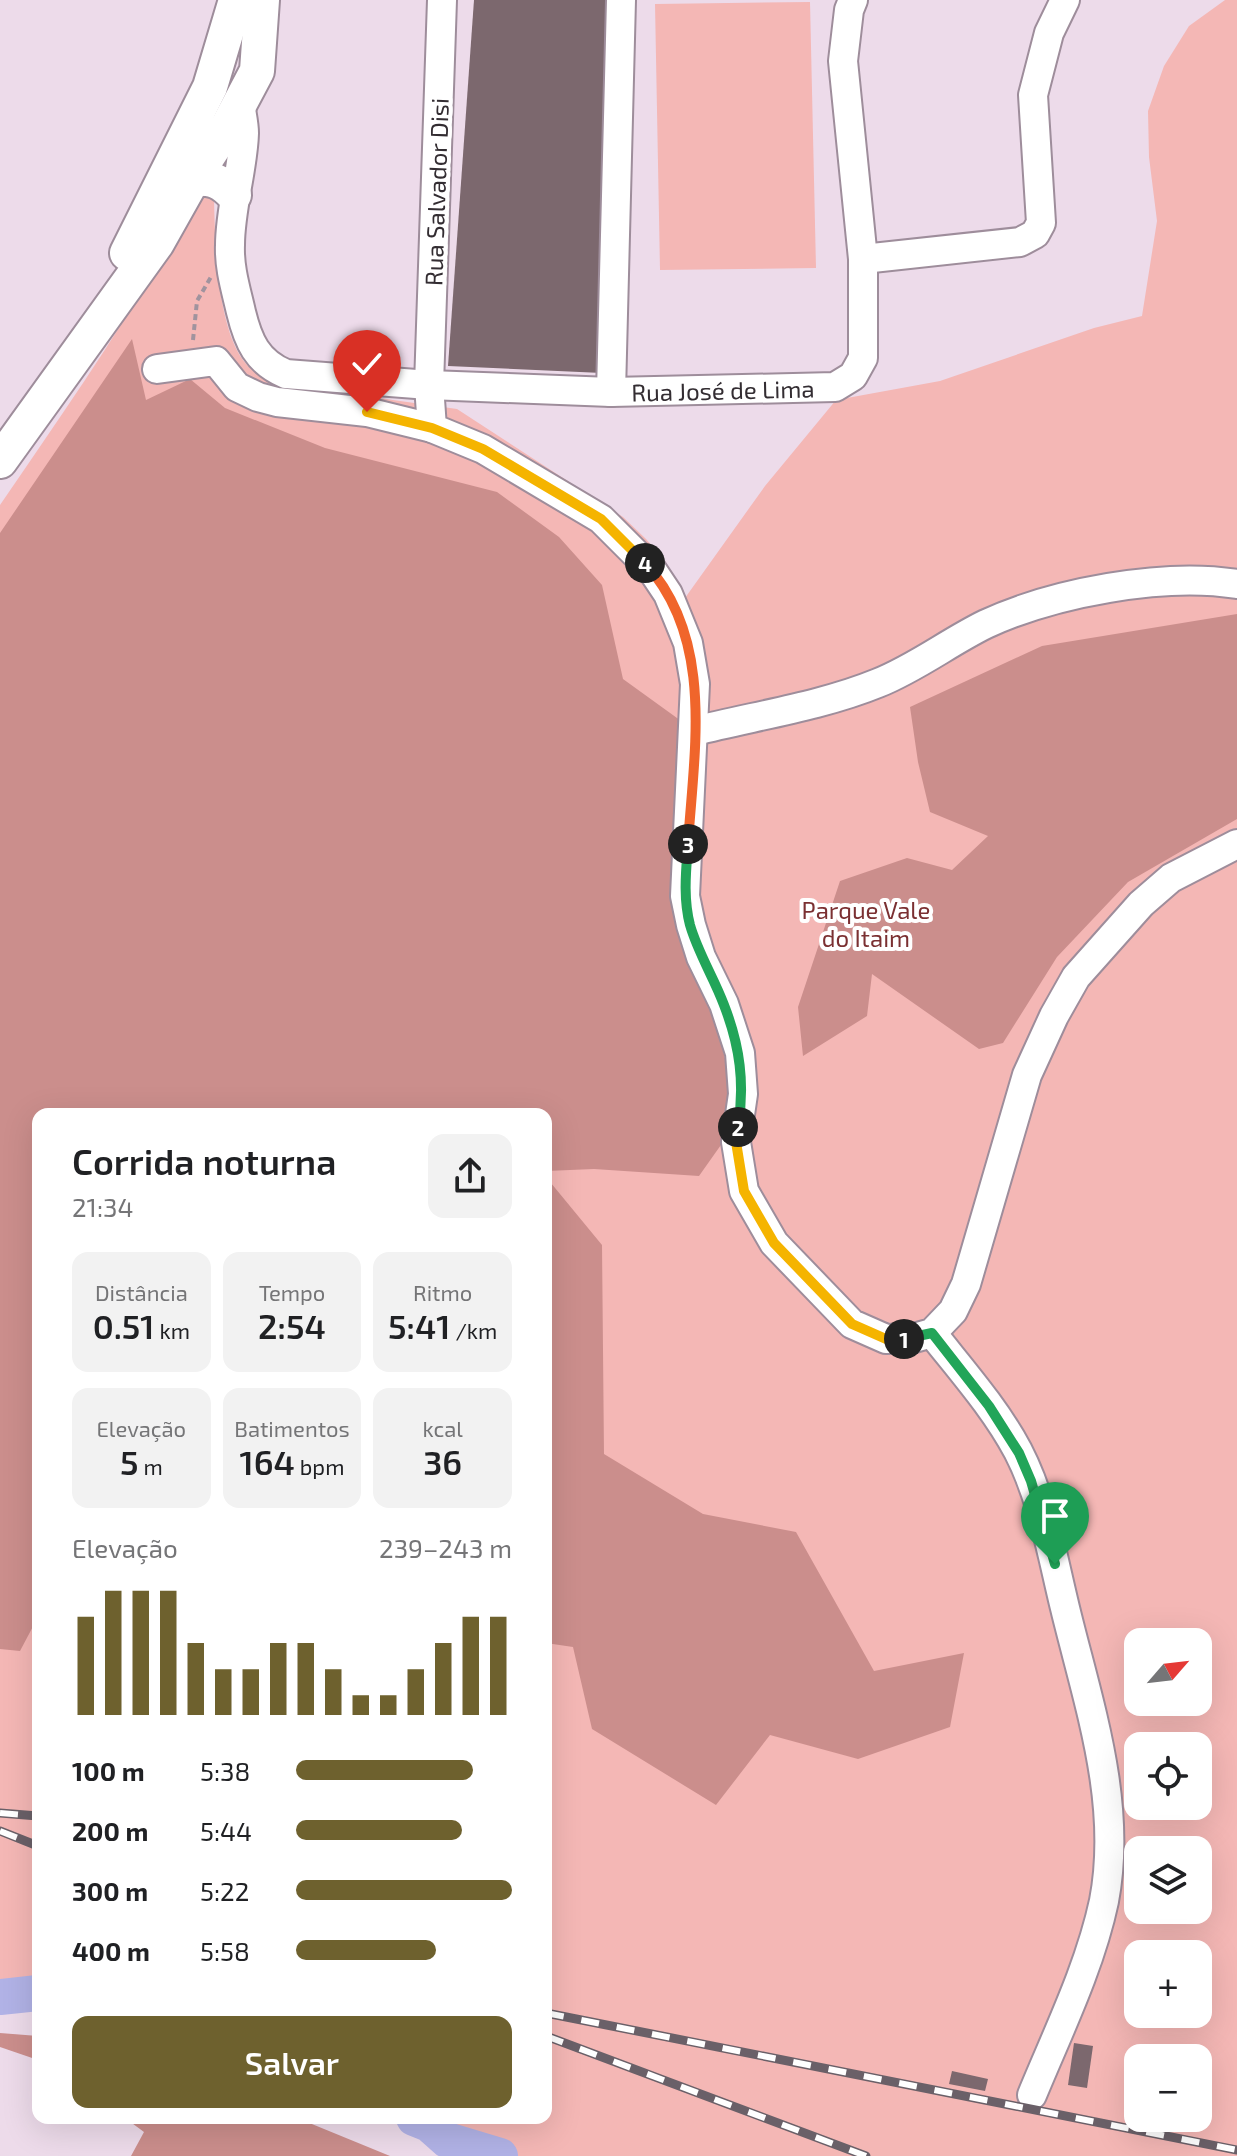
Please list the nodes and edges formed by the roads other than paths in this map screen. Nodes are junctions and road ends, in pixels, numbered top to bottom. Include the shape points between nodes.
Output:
1 (236, 0) edge
2 (262, 0) edge
3 (442, 0) edge
4 (621, 0) edge
5 (853, 0) edge
6 (1065, 0) edge
7 (217, 69) junction
8 (240, 102) junction
9 (193, 179) junction
10 (234, 195) junction
11 (863, 259) junction
12 (78, 350) junction
13 (157, 369) dead end
14 (429, 385) junction
15 (611, 392) junction
16 (432, 428) junction
17 (0, 461) edge
18 (1237, 584) edge
19 (695, 731) junction
20 (1237, 844) edge
21 (932, 1333) junction
22 (1032, 2095) dead end

1 - 7 main road
2 - 8 main road via 257,71
3 - 14 street, Rua Salvador Disi
4 - 15 street
5 - 11 street, Rua José de Lima via 843,61
6 - 11 street via 1049,33 1033,95 1041,223 1035,234 1020,242
7 - 8 main road
7 - 12 main road
8 - 9 main road
8 - 10 street via 244,134
9 - 10 main road via 223,183
9 - 12 main road via 157,243
10 - 14 street, Rua José de Lima via 230,266 245,328 263,361 286,374
11 - 15 street, Rua José de Lima via 863,358 853,376 835,387
12 - 17 main road
13 - 16 street via 216,361 237,387 267,399 367,412
14 - 15 street, Rua José de Lima
14 - 16 street, Rua Salvador Disi
16 - 19 street via 483,449 601,519 652,570 688,643
18 - 19 street via 1177,580 1053,599 984,625 854,692
19 - 21 street via 685,896 701,957 740,1053 743,1094 736,1142 744,1191 774,1243 852,1324 886,1339
20 - 21 street via 1171,878 1076,977 1027,1075 966,1284 953,1311
21 - 22 street via 1005,1427 1031,1481 1104,1773 1110,1822 1104,1899

